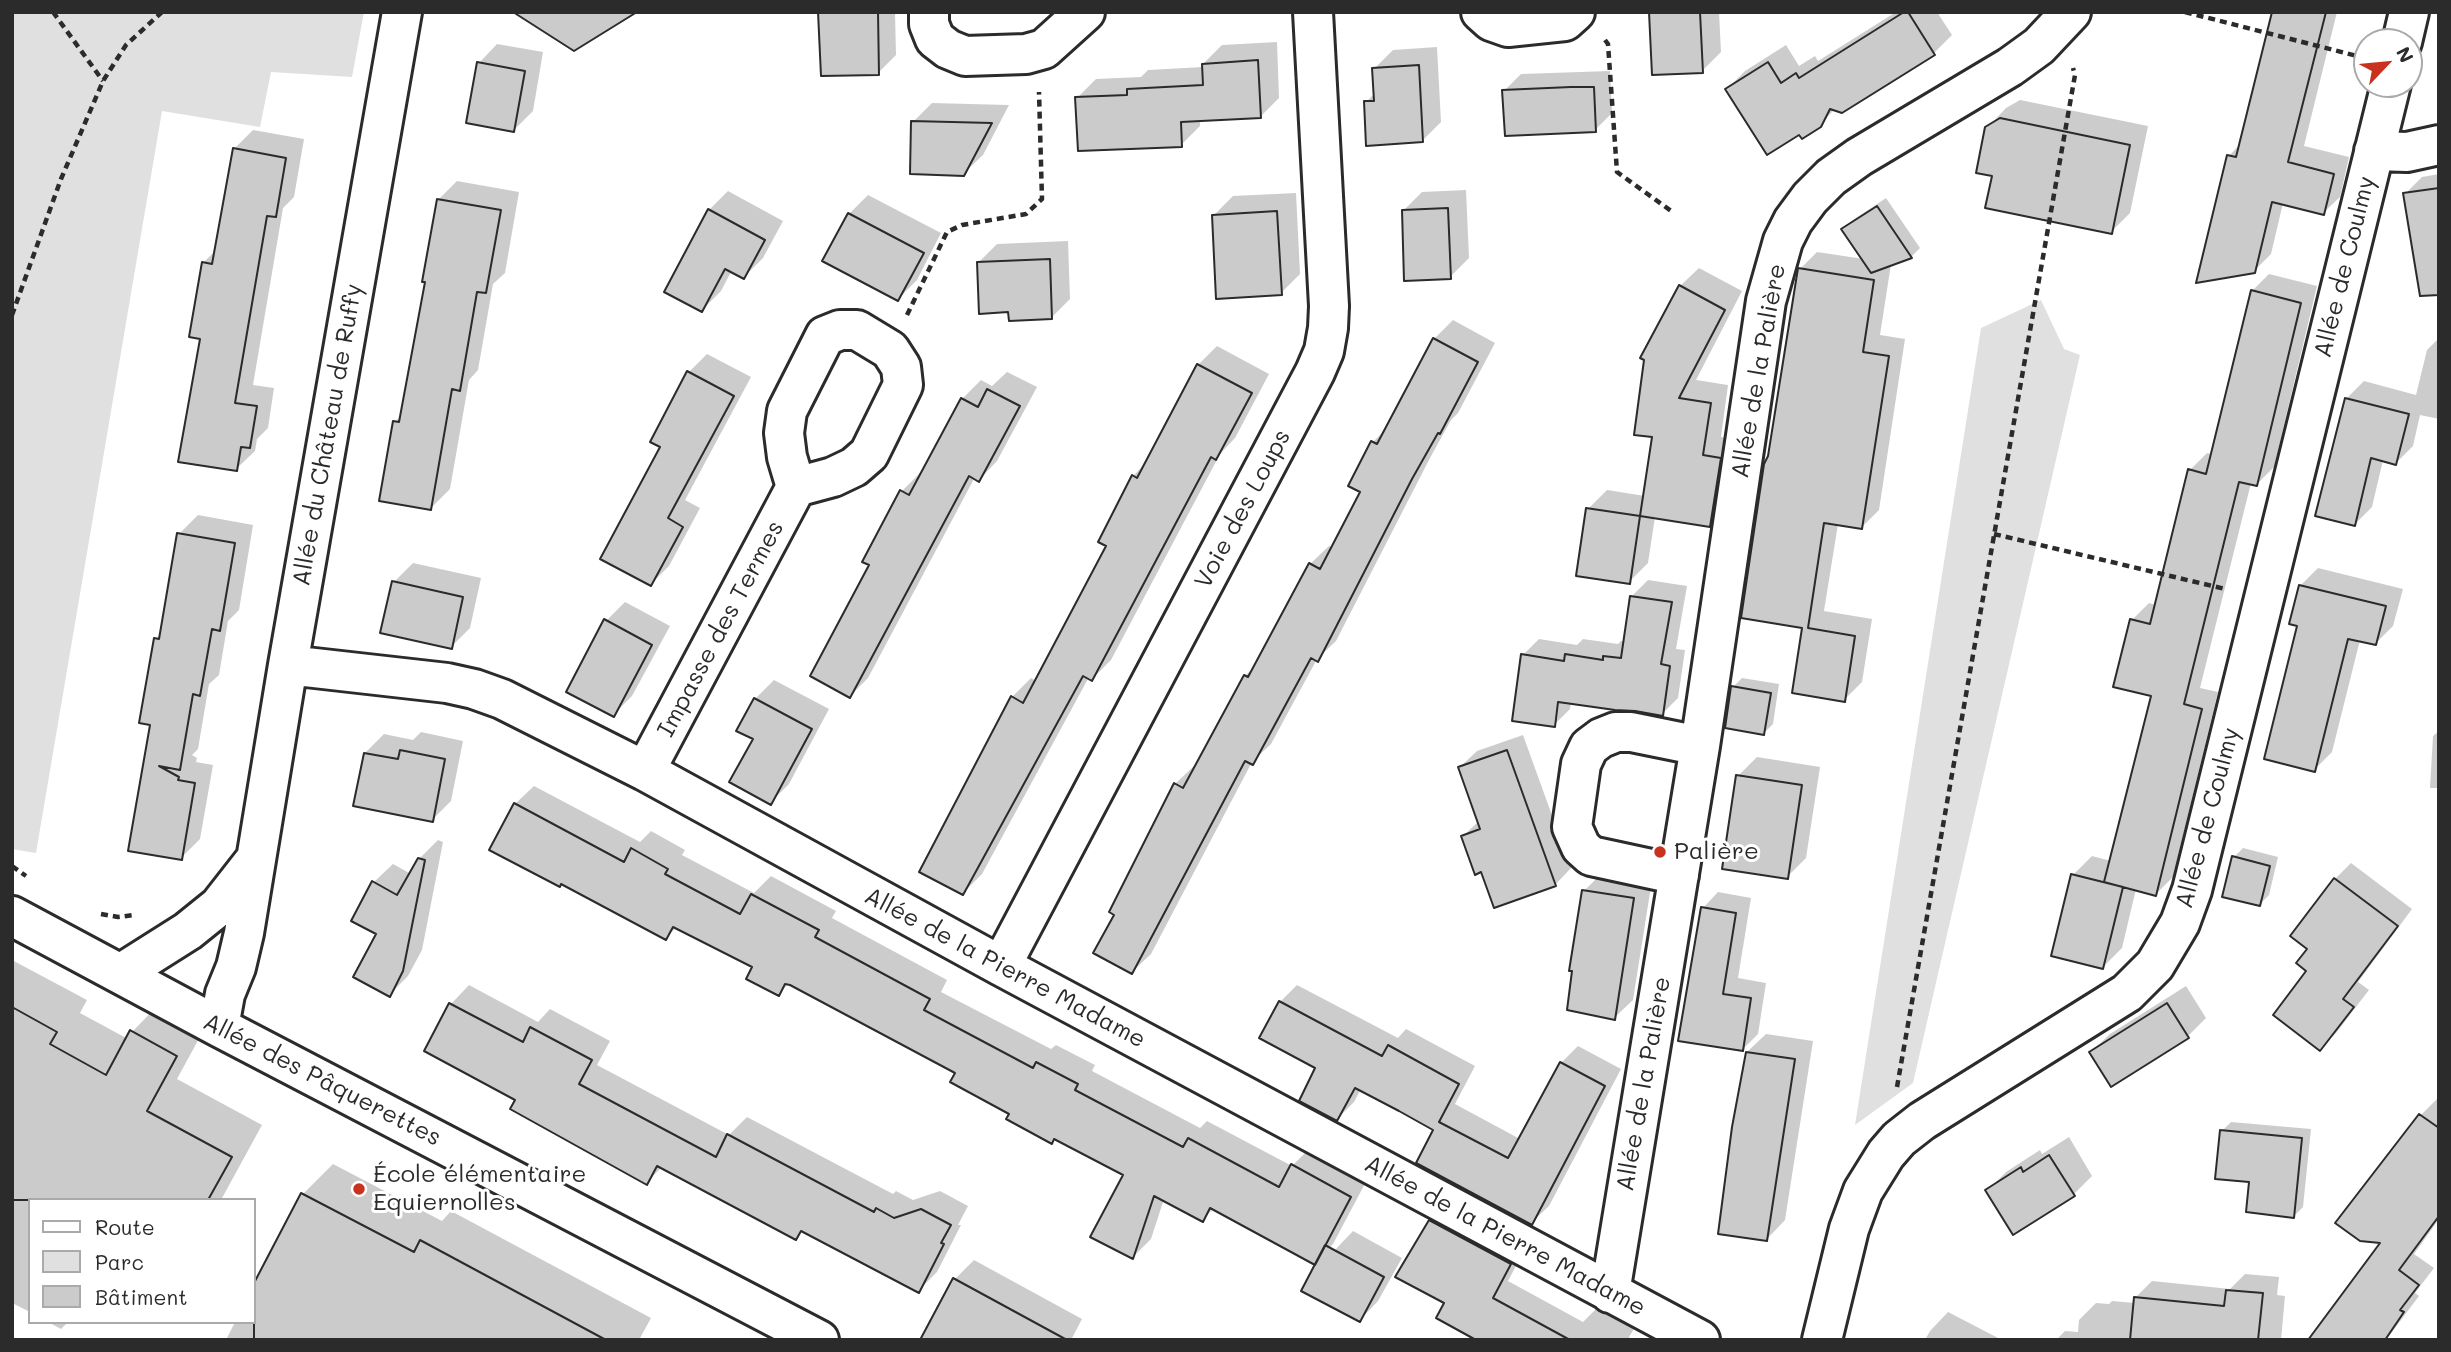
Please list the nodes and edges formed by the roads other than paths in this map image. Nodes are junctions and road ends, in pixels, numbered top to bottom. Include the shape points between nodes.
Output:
1 (401, 12) edge
2 (929, 12) edge
3 (1084, 12) edge
4 (1313, 12) edge
5 (1481, 12) edge
6 (2067, 17) edge
7 (1588, 24) edge
8 (2387, 98) edge
9 (2439, 145) edge
10 (2374, 151) junction
11 (796, 486) junction
12 (288, 665) junction
13 (1700, 746) junction
14 (645, 771) junction
15 (257, 858) junction
16 (1679, 875) junction
17 (12, 916) edge
18 (1001, 966) junction
19 (120, 974) junction
20 (219, 1027) junction
21 (1610, 1293) junction
22 (819, 1340) edge
23 (1700, 1340) edge
24 (1822, 1340) edge

1 - 12 street, Allée du Château de Ruffy
2 - 3 street via 935,39 965,56 1044,49
4 - 18 street, Voie des Loups via 1329,306 1324,351
5 - 7 street via 1491,22 1508,27 1565,21
6 - 13 street, Allée de la Palière via 2010,67 1831,177 1793,221 1766,301
8 - 10 street, Allée de Coulmy
9 - 10 street, Allée de Coulmy via 2407,152
10 - 24 street, Allée de Coulmy via 2192,890 2180,923 2155,965 2127,993 1922,1121 1886,1154 1863,1191 1849,1229
11 - 11 street via 833,477 869,454 903,384 901,367 890,350 857,330 825,336 787,411 786,457
11 - 14 street, Impasse des Termes
12 - 14 street, Allée de la Pierre Madame via 474,689
12 - 15 street, Allée du Château de Ruffy
13 - 16 street, Allée de la Palière
13 - 16 street via 1616,732 1589,747 1581,764 1572,827 1581,847 1591,856
14 - 18 street, Allée de la Pierre Madame
15 - 19 street, Allée du Château de Ruffy via 219,906
15 - 20 street, Allée du Château de Ruffy via 244,933
16 - 21 street, Allée de la Palière
17 - 19 street, Allée des Pâquerettes
18 - 21 street, Allée de la Pierre Madame
19 - 20 street, Allée des Pâquerettes
20 - 22 street, Allée des Pâquerettes
21 - 23 street, Allée de la Pierre Madame

